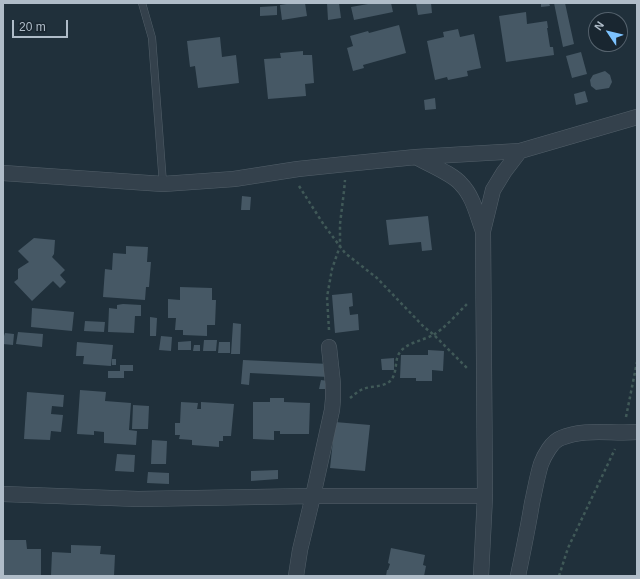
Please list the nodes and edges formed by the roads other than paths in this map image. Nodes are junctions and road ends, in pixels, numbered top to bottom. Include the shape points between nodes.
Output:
1 (142, 3) edge
2 (637, 117) edge
3 (520, 151) junction
4 (416, 157) junction
5 (3, 173) edge
6 (163, 184) junction
7 (483, 231) junction
8 (329, 347) road end
9 (630, 433) edge
10 (3, 494) edge
11 (313, 496) junction
12 (485, 496) junction
13 (296, 576) edge
14 (481, 576) edge
15 (518, 576) edge

1 - 6 lane via 152,38
2 - 3 street
3 - 4 street
3 - 7 street via 493,190
4 - 6 street via 288,170 234,179
4 - 7 street via 460,182 474,206
5 - 6 street
7 - 12 street
8 - 11 street via 333,384 332,410
9 - 15 street via 574,434 559,438 549,448 541,464
10 - 11 street via 138,499
11 - 12 street
11 - 13 street
12 - 14 street

